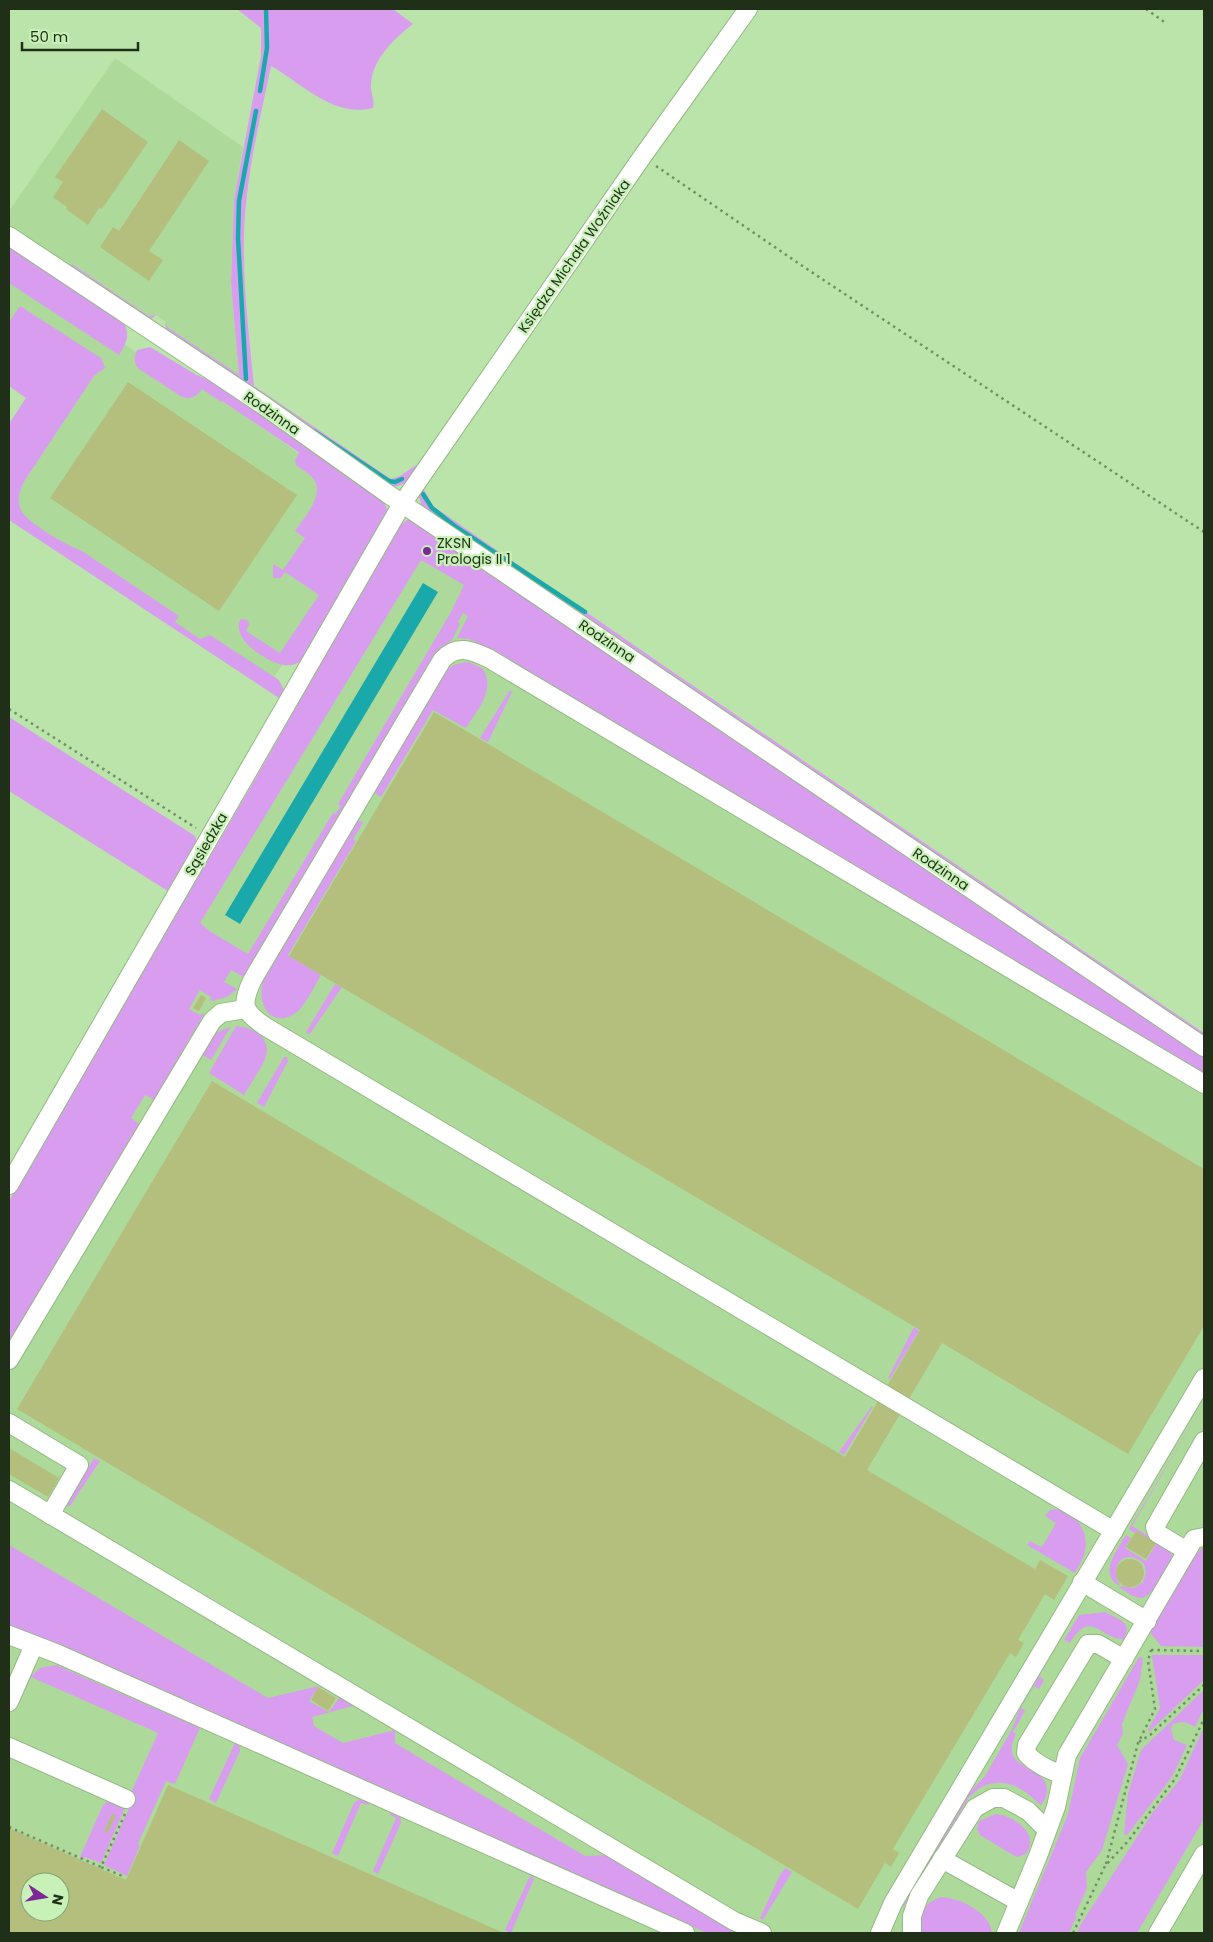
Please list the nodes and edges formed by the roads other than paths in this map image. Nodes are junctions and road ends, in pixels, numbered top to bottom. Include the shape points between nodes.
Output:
1 (748, 9) edge
2 (9, 236) edge
3 (402, 504) junction
4 (245, 1009) junction
5 (1204, 1047) edge
6 (1204, 1084) edge
7 (9, 1184) edge
8 (9, 1360) edge
9 (1204, 1378) edge
10 (9, 1423) edge
11 (1204, 1441) edge
12 (9, 1490) edge
13 (50, 1515) junction
14 (1114, 1530) junction
15 (1204, 1537) edge
16 (1187, 1551) junction
17 (1082, 1582) junction
18 (1147, 1621) junction
19 (9, 1635) edge
20 (34, 1645) junction
21 (1124, 1658) junction
22 (9, 1702) edge
23 (9, 1747) edge
24 (1062, 1775) junction
25 (126, 1799) road end
26 (1047, 1830) junction
27 (1204, 1854) edge
28 (942, 1859) junction
29 (1019, 1902) junction
30 (685, 1933) edge
31 (762, 1933) edge
32 (880, 1933) edge
33 (912, 1933) edge
34 (1006, 1933) edge
35 (1158, 1933) edge

1 - 3 street, Księdza Michała Woźniaka
2 - 3 street, Rodzinna via 263,405
3 - 5 street, Rodzinna
3 - 7 street, Sąsiedzka
4 - 6 street via 245,996 253,979 442,660 449,652 465,650 488,658
4 - 8 street via 221,1013 212,1022
4 - 14 street via 274,1032
9 - 14 street
10 - 13 street via 79,1465
11 - 16 street via 1155,1527 1157,1533
12 - 13 street
13 - 31 street via 694,1897
14 - 17 street
15 - 16 street via 1194,1539
16 - 18 street
17 - 18 street
17 - 32 street via 893,1903
18 - 21 street
19 - 20 street
20 - 22 street
20 - 30 street
21 - 24 street via 1071,1747
21 - 24 street via 1098,1644 1088,1644 1027,1745 1029,1757
23 - 25 street
24 - 26 street via 1056,1807
26 - 28 street via 1018,1805 1004,1798 993,1798 972,1810
26 - 29 street
27 - 35 street
28 - 29 street
28 - 33 street via 914,1908
29 - 34 street

